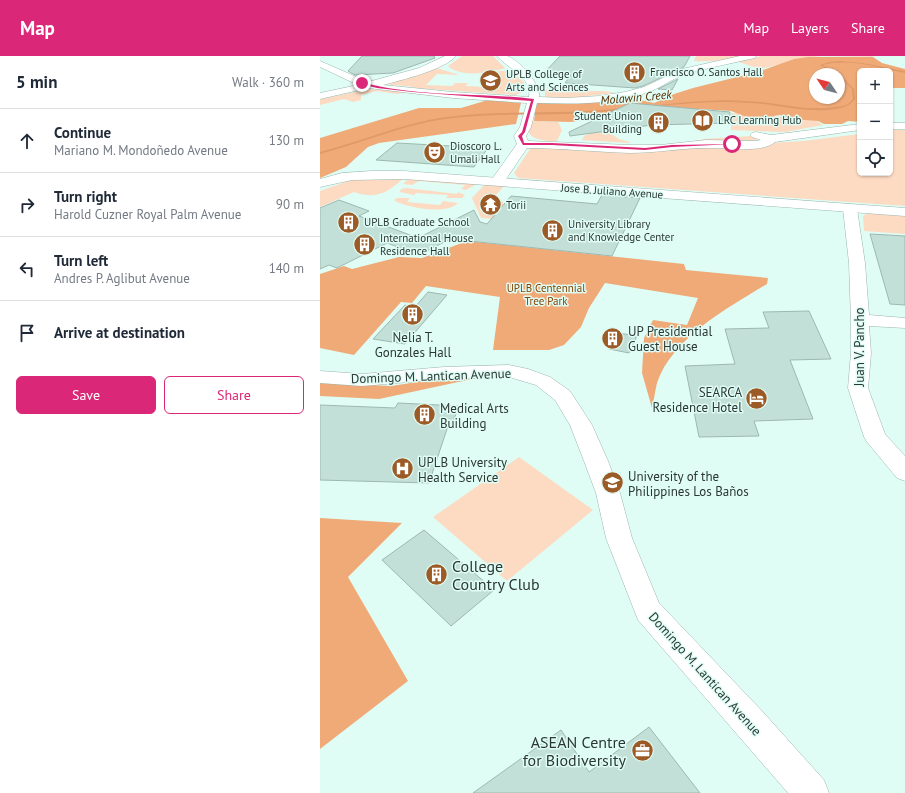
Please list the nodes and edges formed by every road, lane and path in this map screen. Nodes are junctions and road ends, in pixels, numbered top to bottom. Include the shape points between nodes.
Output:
1 (452, 56) edge
2 (501, 56) edge
3 (752, 56) edge
4 (693, 58) dead end
5 (320, 64) edge
6 (706, 65) junction
7 (366, 85) junction
8 (320, 96) edge
9 (532, 102) junction
10 (893, 126) edge
11 (905, 126) edge
12 (857, 127) edge
13 (523, 144) junction
14 (498, 182) junction
15 (320, 183) edge
16 (850, 209) junction
17 (905, 212) edge
18 (860, 320) junction
19 (905, 323) edge
20 (320, 378) edge
21 (905, 472) edge
22 (811, 793) edge

1 - 7 street via 435,65
2 - 9 street via 532,84 535,97
3 - 6 street
4 - 6 street via 692,63
5 - 7 street
6 - 9 street via 626,95 573,101
7 - 8 street
7 - 9 street via 413,92
9 - 13 street via 524,132 520,136
10 - 11 street
12 - 13 street via 771,139 765,143 754,144 645,149
13 - 14 street
14 - 15 street, Jose B. Juliano Avenue via 368,174 339,177
14 - 16 street, Jose B. Juliano Avenue
16 - 17 street, Jose B. Juliano Avenue
16 - 18 street, Juan V. Pancho via 857,263
18 - 19 street
18 - 21 street, Juan V. Pancho via 858,388 864,409 874,437
20 - 22 street, Domingo M. Lantican Avenue via 362,380 508,371 538,379 563,396 581,425 596,460 608,493 619,538 648,611

